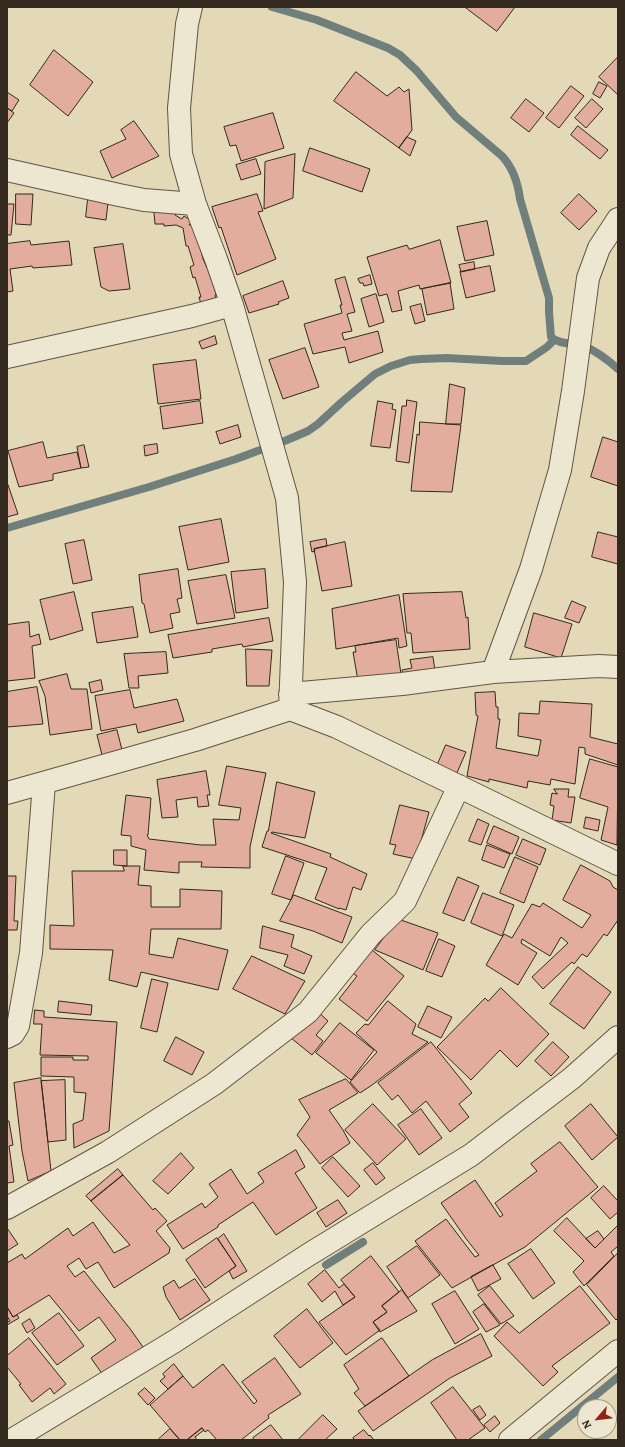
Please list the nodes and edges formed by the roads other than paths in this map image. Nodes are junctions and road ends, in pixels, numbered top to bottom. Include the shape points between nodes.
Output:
1 (191, 7) edge
2 (7, 170) edge
3 (195, 204) junction
4 (618, 219) edge
5 (232, 305) junction
6 (7, 357) edge
7 (618, 668) edge
8 (493, 672) junction
9 (290, 702) junction
10 (44, 783) junction
11 (459, 786) junction
12 (7, 793) edge
13 (618, 864) edge
14 (618, 1037) edge
15 (7, 1038) edge
16 (7, 1208) edge
17 (618, 1351) edge
18 (12, 1440) edge
19 (510, 1440) edge

1 - 3 street via 179,108 181,154
2 - 3 street via 144,200
3 - 5 street
4 - 8 street via 599,248 588,278 574,391 560,470 531,569
5 - 6 street
5 - 9 street via 287,498 295,582
7 - 8 street via 599,666
8 - 9 street
9 - 10 street via 195,740
9 - 11 street
10 - 12 street
10 - 15 street via 31,953 18,1026
11 - 13 street
11 - 16 street via 404,901 371,934 308,1012 214,1084 108,1152
14 - 18 street via 572,1078 471,1155
17 - 19 street

